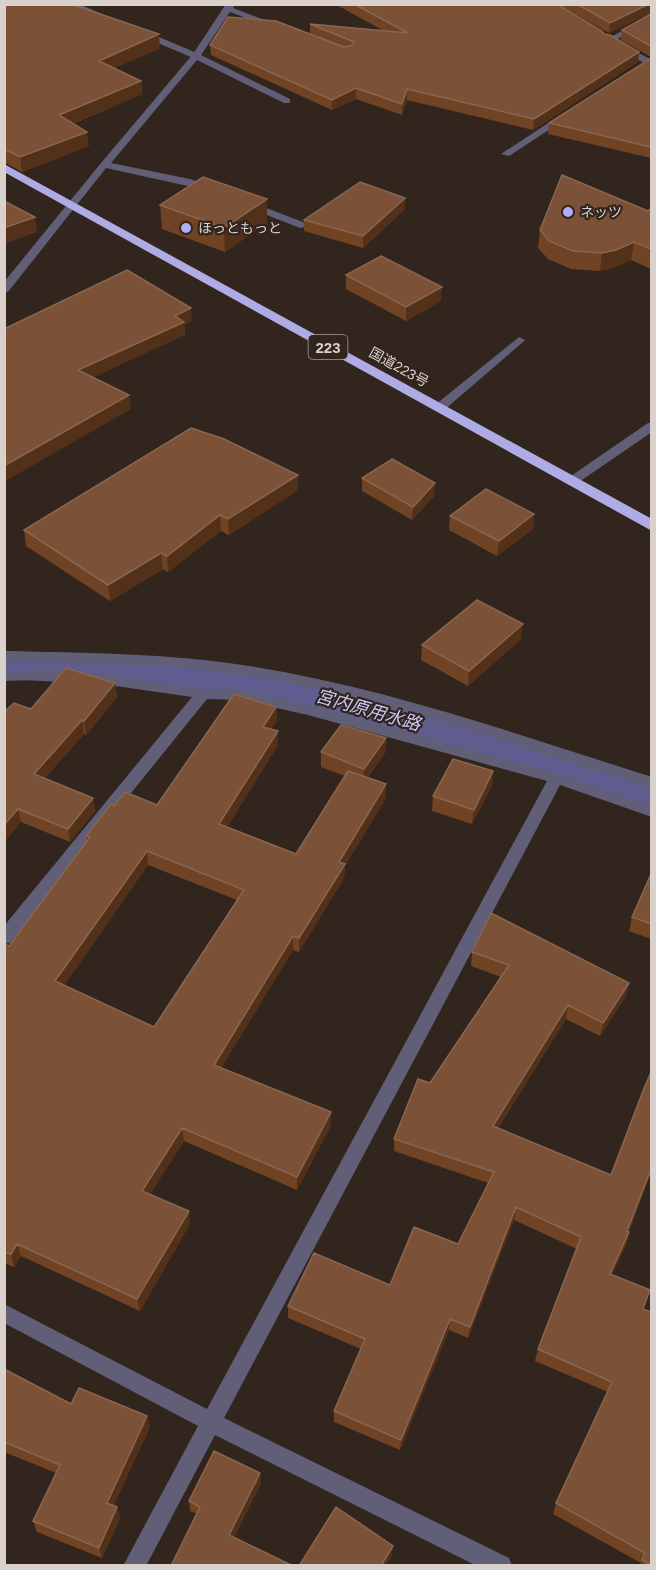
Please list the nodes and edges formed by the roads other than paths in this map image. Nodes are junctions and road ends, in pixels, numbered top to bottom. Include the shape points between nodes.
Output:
1 (70, 4) edge
2 (229, 7) edge
3 (651, 17) edge
4 (122, 24) edge
5 (132, 29) edge
6 (282, 29) edge
7 (196, 56) junction
8 (650, 63) edge
9 (639, 68) edge
10 (287, 101) dead end
11 (573, 111) edge
12 (506, 154) dead end
13 (104, 165) junction
14 (4, 166) edge
15 (221, 194) edge
16 (242, 202) edge
17 (73, 205) junction
18 (304, 226) edge
19 (4, 290) edge
20 (519, 340) dead end
21 (439, 408) junction
22 (651, 426) edge
23 (572, 481) junction
24 (651, 526) edge
25 (4, 656) edge
26 (4, 675) edge
27 (203, 693) junction
28 (556, 778) junction
29 (651, 783) edge
30 (651, 812) edge
31 (4, 938) edge
32 (4, 1313) edge
33 (210, 1422) junction
34 (134, 1566) edge
35 (501, 1566) edge

1 - 4 street
2 - 6 street
2 - 7 street
3 - 8 street via 603,38
5 - 7 street
7 - 10 street
7 - 13 street
8 - 9 street
11 - 12 street
13 - 15 street via 190,182
13 - 17 street
14 - 17 highway, 国道223号 / 223
16 - 18 street
17 - 19 street
17 - 21 highway, 国道223号 / 223
20 - 21 street
21 - 23 highway, 国道223号 / 223
22 - 23 street
23 - 24 highway, 国道223号 / 223
25 - 29 street via 190,663 281,677 387,700
26 - 27 street via 67,674
27 - 28 street via 241,695 309,710
27 - 31 street
28 - 30 street
28 - 33 street
32 - 33 street
33 - 34 street
33 - 35 street

